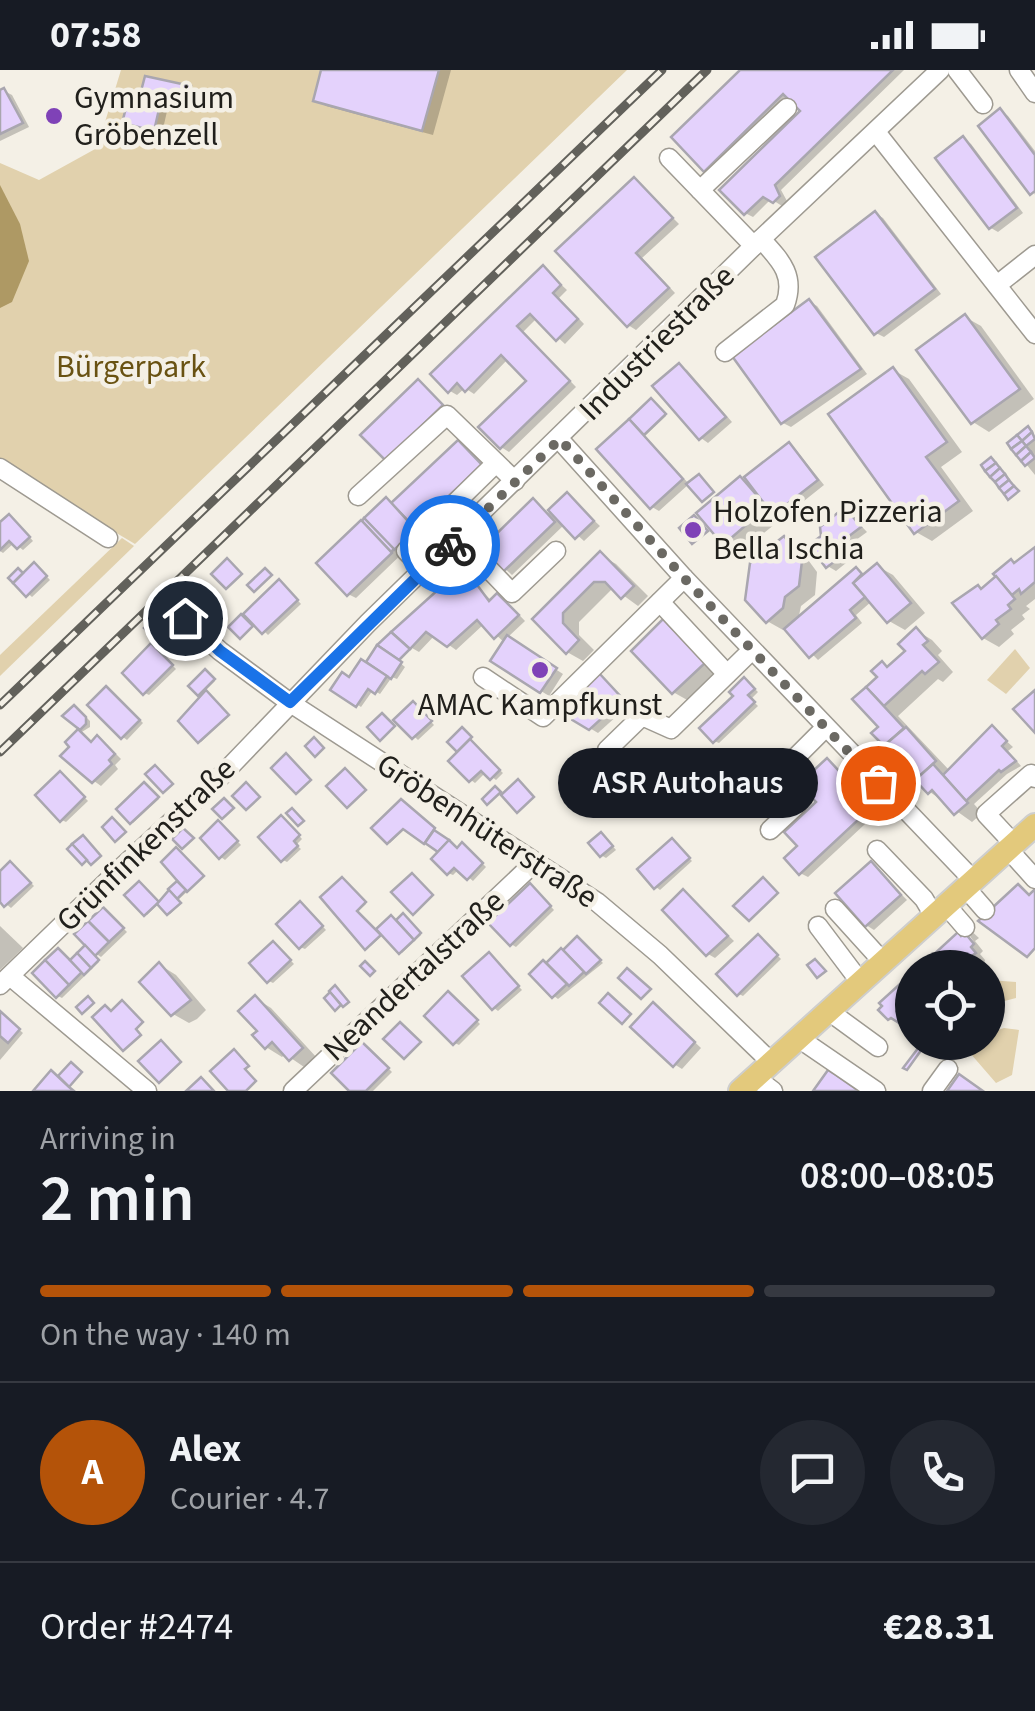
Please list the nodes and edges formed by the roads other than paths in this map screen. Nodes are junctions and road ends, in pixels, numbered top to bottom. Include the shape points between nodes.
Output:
1 (940, 70) edge
2 (957, 70) edge
3 (1019, 70) edge
4 (1035, 93) edge
5 (983, 104) dead end
6 (787, 108) dead end
7 (876, 132) junction
8 (669, 158) dead end
9 (700, 190) junction
10 (758, 242) junction
11 (1035, 255) edge
12 (997, 285) junction
13 (1035, 334) edge
14 (725, 352) dead end
15 (560, 439) junction
16 (496, 463) junction
17 (0, 468) edge
18 (515, 481) junction
19 (358, 496) dead end
20 (458, 537) junction
21 (108, 538) dead end
22 (556, 551) dead end
23 (424, 570) junction
24 (684, 578) junction
25 (660, 602) junction
26 (164, 638) dead end
27 (752, 650) junction
28 (727, 674) junction
29 (483, 677) dead end
30 (290, 702) junction
31 (825, 728) junction
32 (606, 750) dead end
33 (1035, 778) edge
34 (1035, 825) edge
35 (770, 830) dead end
36 (1011, 847) junction
37 (878, 850) dead end
38 (535, 862) junction
39 (1035, 878) edge
40 (969, 884) junction
41 (835, 909) dead end
42 (940, 910) junction
43 (985, 910) dead end
44 (818, 926) dead end
45 (965, 928) dead end
46 (883, 962) junction
47 (5, 981) edge
48 (862, 983) junction
49 (830, 1012) junction
50 (800, 1039) junction
51 (878, 1046) dead end
52 (948, 1069) dead end
53 (760, 1081) edge
54 (147, 1091) edge
55 (293, 1091) edge
56 (876, 1091) edge
57 (932, 1091) edge

1 - 7 street, Industriestraße
2 - 5 street
3 - 4 street
6 - 9 street
7 - 10 street, Industriestraße
7 - 12 street
8 - 9 street
9 - 10 street
10 - 14 street via 786,268 789,293 785,305
10 - 15 street, Industriestraße
11 - 12 street
12 - 13 street
15 - 18 street, Industriestraße
15 - 24 street
16 - 18 street
16 - 19 street via 448,415
16 - 23 street via 406,551
17 - 21 street
18 - 20 street, Industriestraße
20 - 22 street via 512,593
20 - 23 street, Industriestraße
23 - 30 street, Industriestraße
24 - 25 street
24 - 27 street
25 - 28 street
25 - 29 street via 543,718
26 - 30 street, Gröbenhüterstraße via 185,618
27 - 28 street
27 - 31 street
28 - 32 street via 670,729 642,716
30 - 38 street, Gröbenhüterstraße
30 - 47 street, Grünfinkenstraße
31 - 35 street via 775,778 796,805
31 - 40 street
33 - 36 street via 1031,774 986,814
34 - 36 main road
36 - 39 street
36 - 40 main road
37 - 42 street
38 - 53 street, Gröbenhüterstraße via 598,902 660,955
38 - 55 street, Neandertalstraße
40 - 42 main road
40 - 43 street
41 - 46 street
42 - 45 street
42 - 46 main road
44 - 48 street
46 - 48 main road
47 - 54 street
48 - 49 main road
49 - 50 main road
49 - 51 street
50 - 53 main road
50 - 56 street
52 - 57 street

